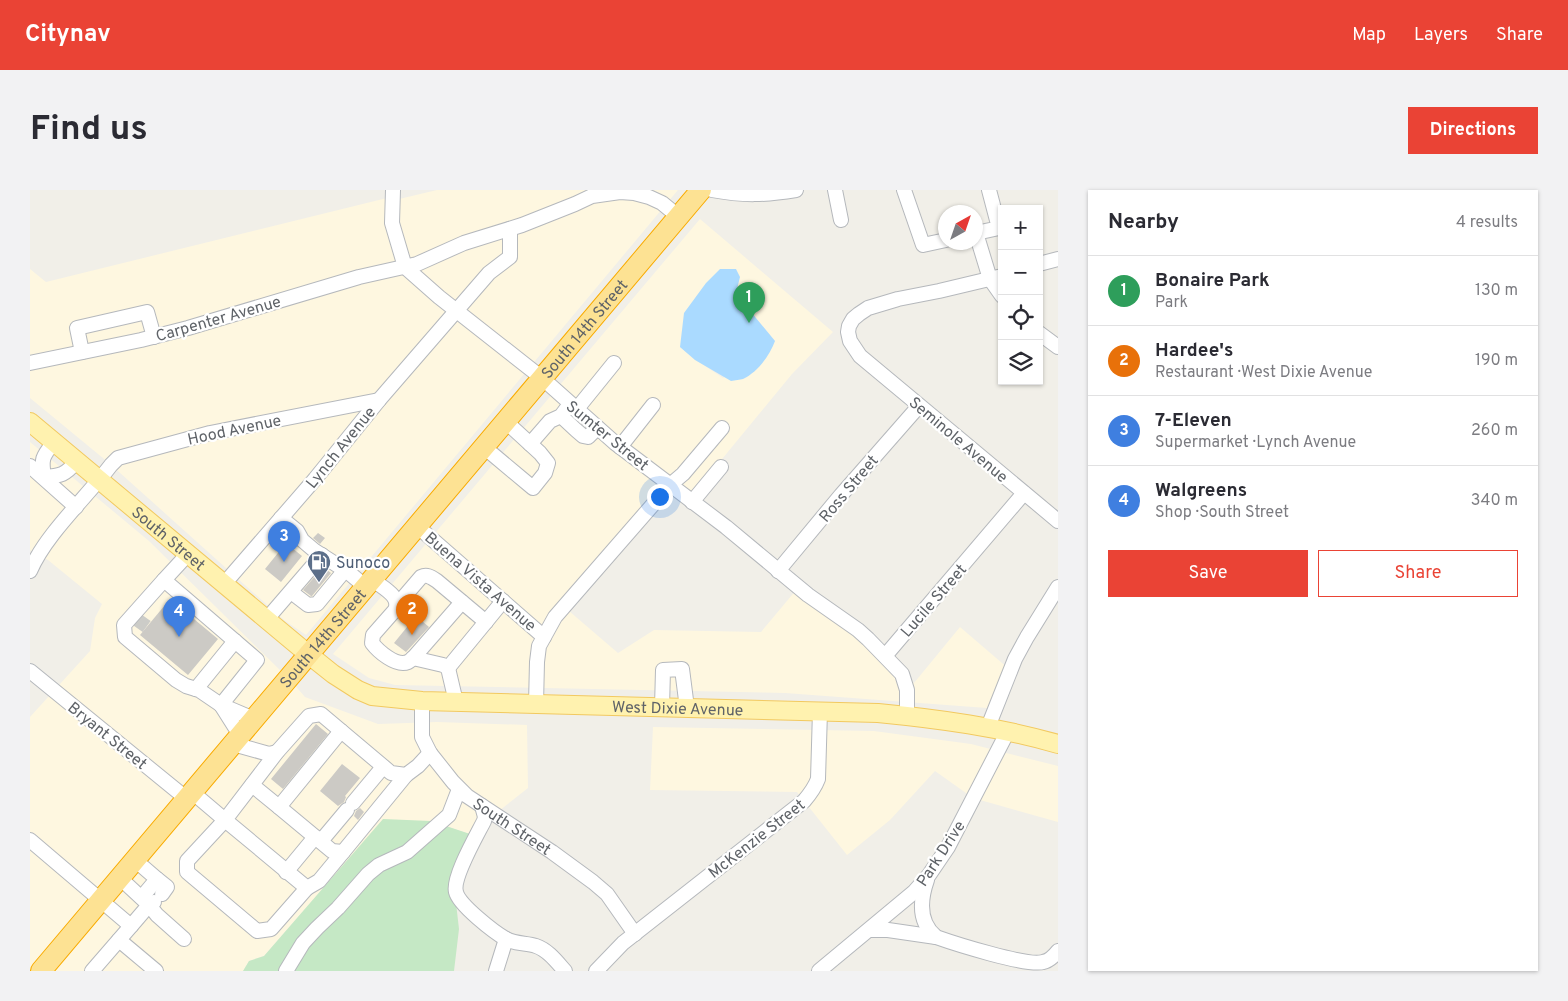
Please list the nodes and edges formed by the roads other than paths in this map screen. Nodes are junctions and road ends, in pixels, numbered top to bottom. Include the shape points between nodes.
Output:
1 (392, 190) edge
2 (701, 190) edge
3 (712, 190) edge
4 (796, 190) edge
5 (835, 190) edge
6 (904, 190) edge
7 (989, 190) edge
8 (679, 216) junction
9 (840, 220) dead end
10 (510, 229) junction
11 (983, 231) edge
12 (938, 242) edge
13 (983, 248) edge
14 (1058, 259) edge
15 (1043, 263) edge
16 (404, 267) junction
17 (996, 277) edge
18 (1002, 295) edge
19 (456, 311) junction
20 (1043, 336) edge
21 (154, 337) junction
22 (1058, 348) edge
23 (82, 352) junction
24 (30, 363) edge
25 (614, 363) dead end
26 (542, 378) junction
27 (379, 400) junction
28 (653, 405) dead end
29 (919, 406) junction
30 (573, 407) junction
31 (561, 416) junction
32 (505, 421) junction
33 (30, 422) edge
34 (597, 428) junction
35 (722, 428) dead end
36 (54, 442) junction
37 (530, 444) junction
38 (484, 447) junction
39 (620, 447) junction
40 (77, 462) junction
41 (30, 466) edge
42 (721, 468) dead end
43 (44, 477) junction
44 (99, 480) junction
45 (670, 485) junction
46 (1024, 493) junction
47 (692, 502) junction
48 (76, 507) junction
49 (281, 518) junction
50 (1058, 521) edge
51 (417, 526) junction
52 (35, 549) edge
53 (188, 554) junction
54 (322, 555) junction
55 (344, 570) junction
56 (30, 571) edge
57 (778, 571) junction
58 (164, 580) junction
59 (369, 583) junction
60 (224, 584) junction
61 (1058, 587) edge
62 (291, 592) junction
63 (151, 594) junction
64 (503, 601) junction
65 (462, 602) junction
66 (398, 605) junction
67 (266, 620) junction
68 (486, 622) junction
69 (544, 637) junction
70 (128, 639) junction
71 (235, 641) junction
72 (308, 654) junction
73 (885, 656) junction
74 (413, 658) junction
75 (448, 668) junction
76 (30, 671) edge
77 (196, 689) junction
78 (422, 701) junction
79 (456, 702) junction
80 (536, 704) junction
81 (221, 705) junction
82 (662, 707) junction
83 (687, 708) junction
84 (820, 711) junction
85 (906, 716) junction
86 (254, 719) junction
87 (988, 727) junction
88 (341, 731) junction
89 (1008, 731) junction
90 (237, 740) junction
91 (1058, 744) edge
92 (277, 752) junction
93 (430, 753) junction
94 (383, 767) junction
95 (406, 776) junction
96 (252, 785) junction
97 (460, 789) junction
98 (190, 796) junction
99 (482, 806) junction
100 (279, 807) junction
101 (225, 820) junction
102 (318, 839) junction
103 (30, 840) edge
104 (343, 852) junction
105 (135, 860) junction
106 (286, 872) junction
107 (929, 875) junction
108 (120, 878) junction
109 (157, 879) junction
110 (307, 888) junction
111 (152, 899) junction
112 (101, 900) junction
113 (131, 926) junction
114 (869, 930) junction
115 (635, 934) junction
116 (936, 937) junction
117 (184, 939) dead end
118 (506, 939) junction
119 (119, 940) junction
120 (1058, 951) edge
121 (40, 971) edge
122 (92, 971) edge
123 (156, 971) edge
124 (286, 971) edge
125 (496, 971) edge
126 (565, 971) edge
127 (596, 971) edge
128 (819, 971) edge

1 - 16 street via 392,223
2 - 8 highway, South 14th Street
3 - 4 street via 768,194
5 - 9 street
6 - 12 street via 923,245
7 - 11 street via 999,228
8 - 10 street via 649,197 620,192 592,196
8 - 26 highway, South 14th Street
10 - 16 street
10 - 19 street, Lynch Avenue via 510,257 489,273
13 - 17 street
14 - 15 street
16 - 19 street, Sumter Street
16 - 21 street, Carpenter Avenue via 359,277
17 - 18 street
17 - 29 street, Seminole Avenue via 898,299 868,308 853,319 848,332 860,356
19 - 26 street, Sumter Street
19 - 27 street, Lynch Avenue
20 - 22 street
21 - 23 street, Carpenter Avenue
21 - 23 street via 147,312 77,328
23 - 24 street, Carpenter Avenue
25 - 30 street
26 - 30 street, Sumter Street
26 - 32 highway, South 14th Street
27 - 44 street, Hood Avenue via 210,433 129,454 118,458
27 - 49 street, Lynch Avenue
28 - 39 street
29 - 46 street, Seminole Avenue
29 - 57 street, Ross Street
30 - 31 street
30 - 34 street, Sumter Street
31 - 34 street via 583,436 588,437
31 - 37 street via 550,421
32 - 37 street
32 - 38 highway, South 14th Street
33 - 36 main road, South Street
34 - 39 street, Sumter Street
35 - 45 street
36 - 40 main road, South Street
36 - 43 street via 43,455
37 - 38 street via 548,463 545,473 533,488
38 - 51 highway, South 14th Street
39 - 45 street, Sumter Street
40 - 43 street via 67,473
40 - 44 main road, South Street
41 - 43 street
42 - 47 street
43 - 48 street
44 - 48 street, Hood Avenue
44 - 53 main road, South Street
45 - 47 street, Sumter Street
45 - 69 street via 555,618
46 - 50 street, Seminole Avenue
46 - 73 street, Lucile Street
47 - 57 street, Sumter Street
48 - 52 street, Hood Avenue
49 - 54 street
49 - 60 street, Lynch Avenue
51 - 59 highway, South 14th Street
51 - 64 street, Buena Vista Avenue
52 - 56 street, Hood Avenue
53 - 58 street
53 - 60 main road, South Street
54 - 55 street
54 - 62 street
55 - 59 street
55 - 62 street via 316,604 308,605
57 - 73 street, Sumter Street via 858,630
58 - 63 street
58 - 71 street
59 - 66 street via 392,595
59 - 72 highway, South 14th Street
60 - 67 main road, South Street
61 - 87 street via 1015,660
62 - 67 street
63 - 70 street via 141,622
63 - 70 street via 124,625
64 - 68 street
64 - 69 street, Buena Vista Avenue
65 - 66 street via 431,576 425,575
65 - 68 street
65 - 74 street
66 - 74 street via 373,635 372,643 400,663
67 - 72 main road, South Street
68 - 75 street
69 - 80 street via 537,662
70 - 77 street via 176,680
71 - 77 street
71 - 81 street via 257,660
72 - 78 main road, West Dixie Avenue via 365,693
72 - 86 highway, South 14th Street
73 - 85 street via 905,681
74 - 75 street
75 - 79 street
76 - 98 street, Bryant Street
77 - 81 street
78 - 79 main road, West Dixie Avenue
78 - 93 street, South Street via 422,737
79 - 80 main road, West Dixie Avenue
80 - 82 main road, West Dixie Avenue
81 - 86 street
81 - 90 street
82 - 83 main road, West Dixie Avenue
82 - 83 street via 664,670 682,669
83 - 84 main road, West Dixie Avenue
84 - 85 main road, West Dixie Avenue
84 - 115 street, McKenzie Street via 818,779 804,801
85 - 87 main road, West Dixie Avenue
86 - 90 highway, South 14th Street
87 - 89 main road, West Dixie Avenue
88 - 92 street via 321,714 309,716
88 - 94 street
88 - 100 street
89 - 91 main road, West Dixie Avenue
89 - 107 street, Park Drive via 948,847
90 - 92 street via 269,754
90 - 98 highway, South 14th Street
92 - 96 street
93 - 95 street
93 - 97 street, South Street
94 - 95 street via 391,773
94 - 102 street
95 - 104 street
96 - 100 street
96 - 101 street
97 - 99 street, South Street
97 - 124 street via 449,815 407,852 368,874 303,943
98 - 101 street, Bryant Street
98 - 105 highway, South 14th Street
99 - 115 street, South Street via 593,882 607,894
99 - 118 street via 484,822 460,870 455,891 464,906
100 - 102 street
101 - 106 street, Bryant Street
101 - 110 street via 187,861 187,872 257,931 271,929
102 - 104 street via 332,851
102 - 106 street
103 - 112 street
104 - 110 street via 319,881
105 - 108 highway, South 14th Street
105 - 109 street
106 - 110 street, Bryant Street
107 - 114 street, Park Drive
107 - 116 street via 921,903 927,926
108 - 111 street
108 - 112 highway, South 14th Street
109 - 111 street
109 - 111 street via 167,887
111 - 113 street
111 - 117 street via 157,915
112 - 113 street
112 - 121 highway, South 14th Street
113 - 119 street
114 - 116 street
114 - 128 street, Park Drive
115 - 127 street, McKenzie Street
116 - 120 street via 1036,963 1051,958
118 - 125 street
118 - 126 street via 542,948
119 - 122 street
119 - 123 street

